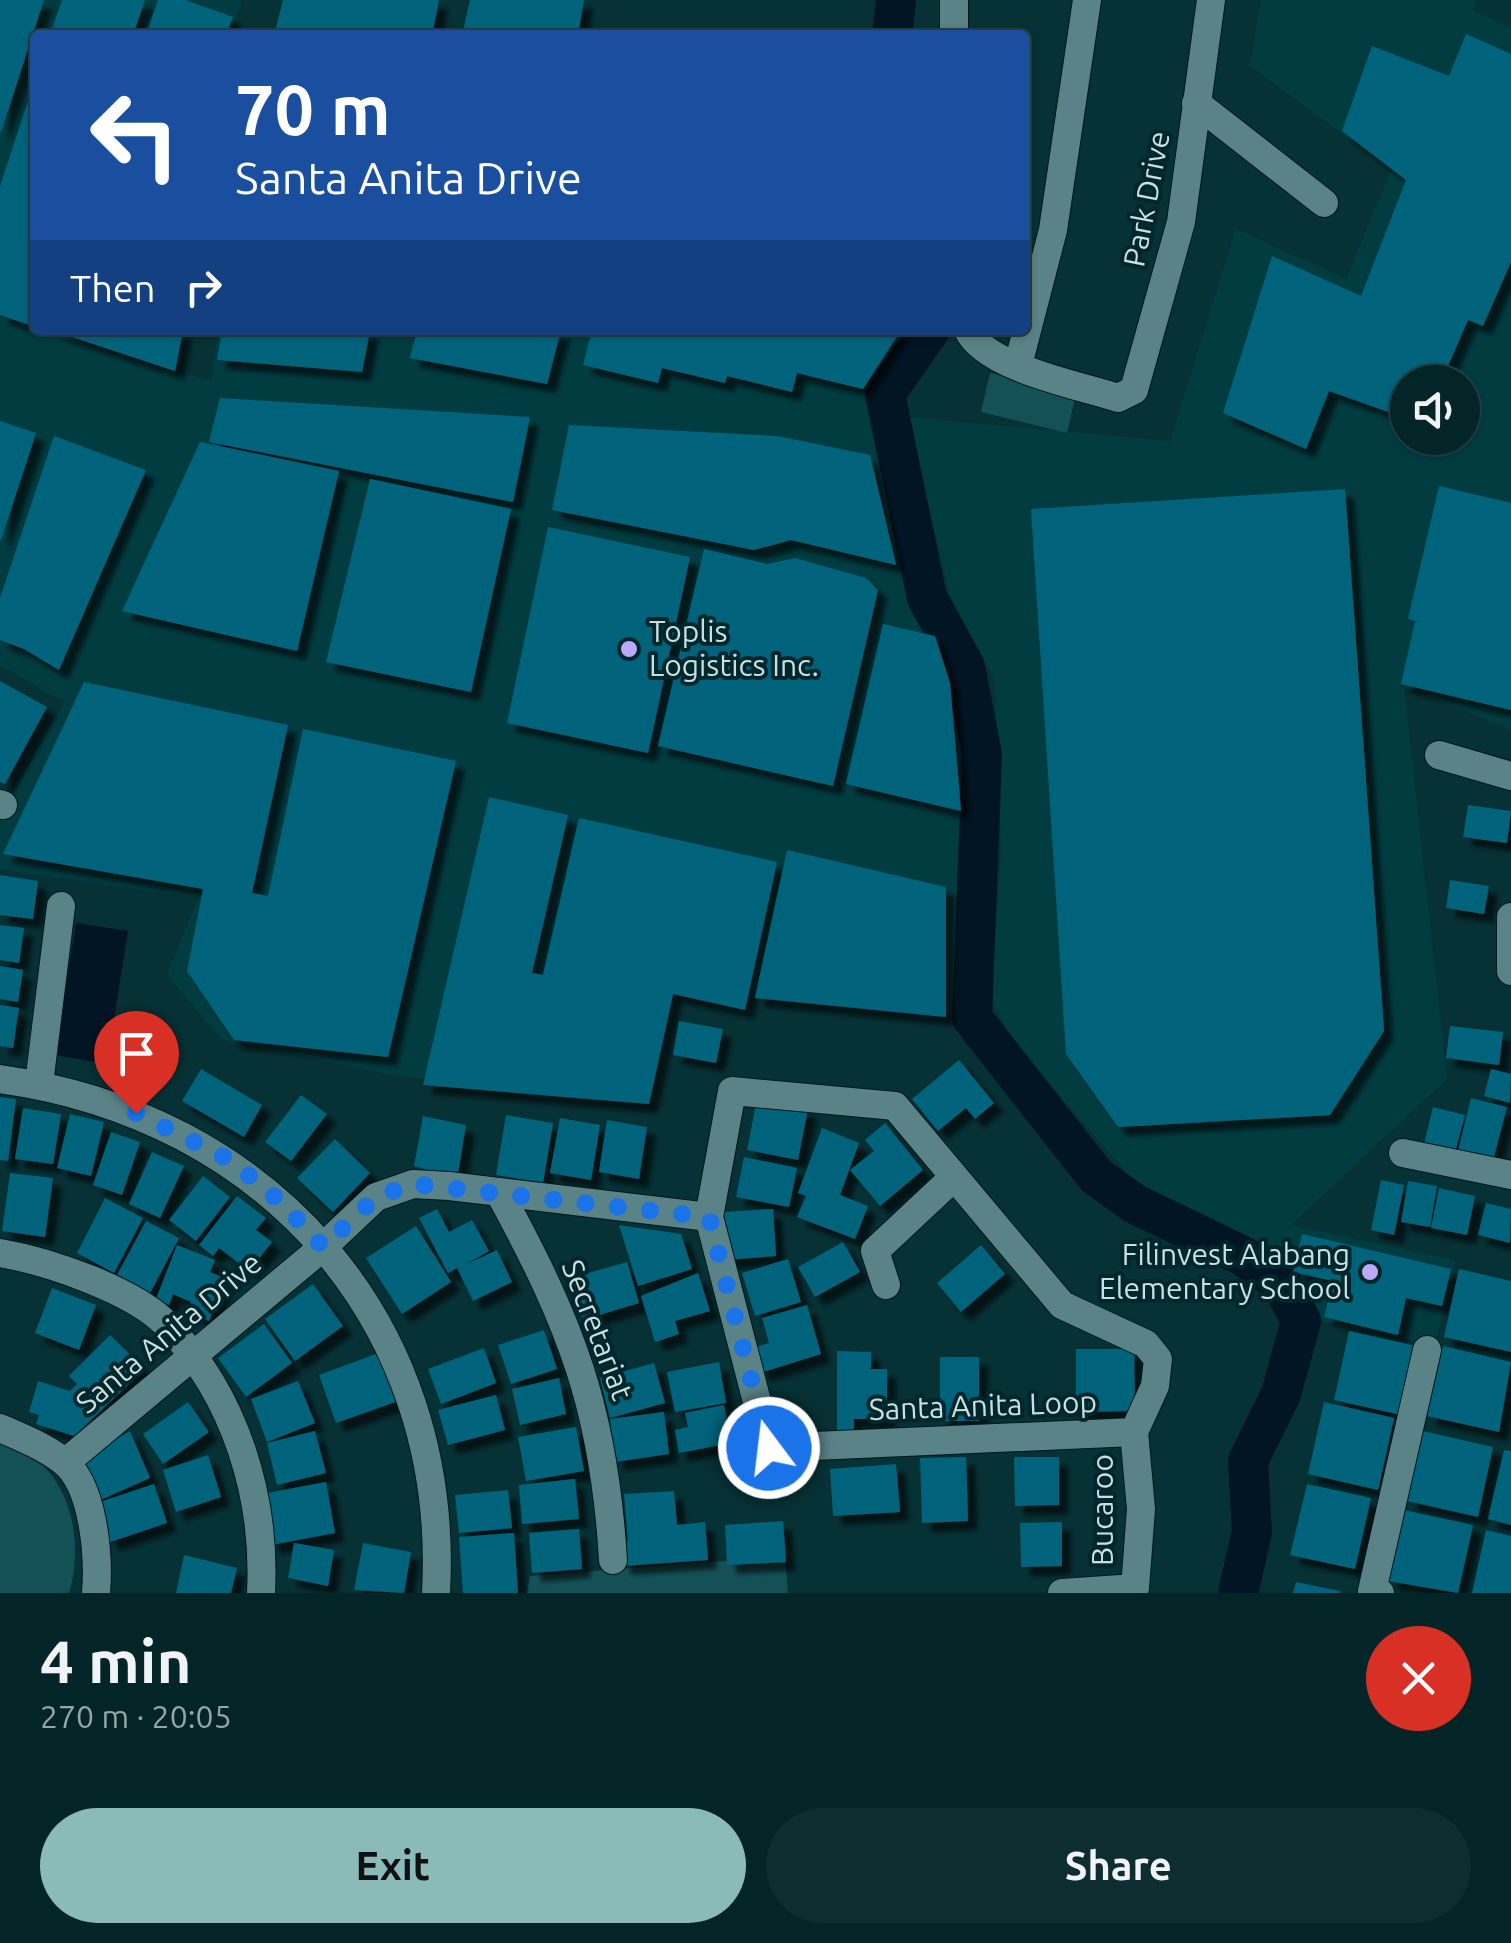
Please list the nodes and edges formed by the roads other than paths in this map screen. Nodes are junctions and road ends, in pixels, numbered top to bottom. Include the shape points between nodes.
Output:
1 (954, 0) edge
2 (1086, 0) edge
3 (1211, 0) edge
4 (954, 30) edge
5 (1196, 103) junction
6 (1324, 203) dead end
7 (1030, 319) edge
8 (972, 335) edge
9 (1026, 335) edge
10 (1018, 365) junction
11 (1439, 755) dead end
12 (1511, 776) edge
13 (61, 906) dead end
14 (1511, 917) edge
15 (1511, 971) edge
16 (0, 1078) edge
17 (39, 1084) junction
18 (1403, 1153) dead end
19 (1509, 1167) edge
20 (954, 1176) junction
21 (499, 1192) junction
22 (709, 1217) junction
23 (323, 1247) junction
24 (0, 1253) edge
25 (886, 1285) dead end
26 (1427, 1350) dead end
27 (190, 1354) junction
28 (0, 1428) edge
29 (1134, 1432) junction
30 (66, 1462) junction
31 (612, 1560) dead end
32 (96, 1593) edge
33 (261, 1593) edge
34 (436, 1593) edge
35 (1062, 1593) edge
36 (1380, 1593) edge

1 - 4 street
2 - 7 street via 1053,230
3 - 5 street, Park Drive
5 - 6 street
5 - 10 street, Park Drive via 1181,222 1134,390 1118,398
8 - 10 street via 987,354
9 - 10 street
11 - 12 street
13 - 17 street
14 - 15 street
16 - 17 street
17 - 23 street via 136,1113 230,1160
18 - 19 street
20 - 22 street, Santa Anita Loop via 895,1106 732,1091
20 - 25 street via 875,1251
20 - 29 street, Santa Anita Loop via 1062,1305 1146,1344 1158,1359 1156,1386
21 - 22 street, Santa Anita Drive
21 - 23 street, Santa Anita Drive via 413,1184 376,1197
21 - 31 street, Secretariat via 580,1362 599,1427
22 - 29 street, Santa Anita Loop via 769,1448
23 - 27 street, Santa Anita Drive
23 - 34 street via 382,1332 429,1452 440,1534
24 - 27 street via 40,1260 106,1287 165,1322
26 - 36 street via 1372,1591
27 - 30 street, Santa Anita Drive
27 - 33 street via 250,1465 264,1542
28 - 30 street
29 - 35 street, Bucaroo via 1141,1509 1135,1588
30 - 32 street via 100,1550

